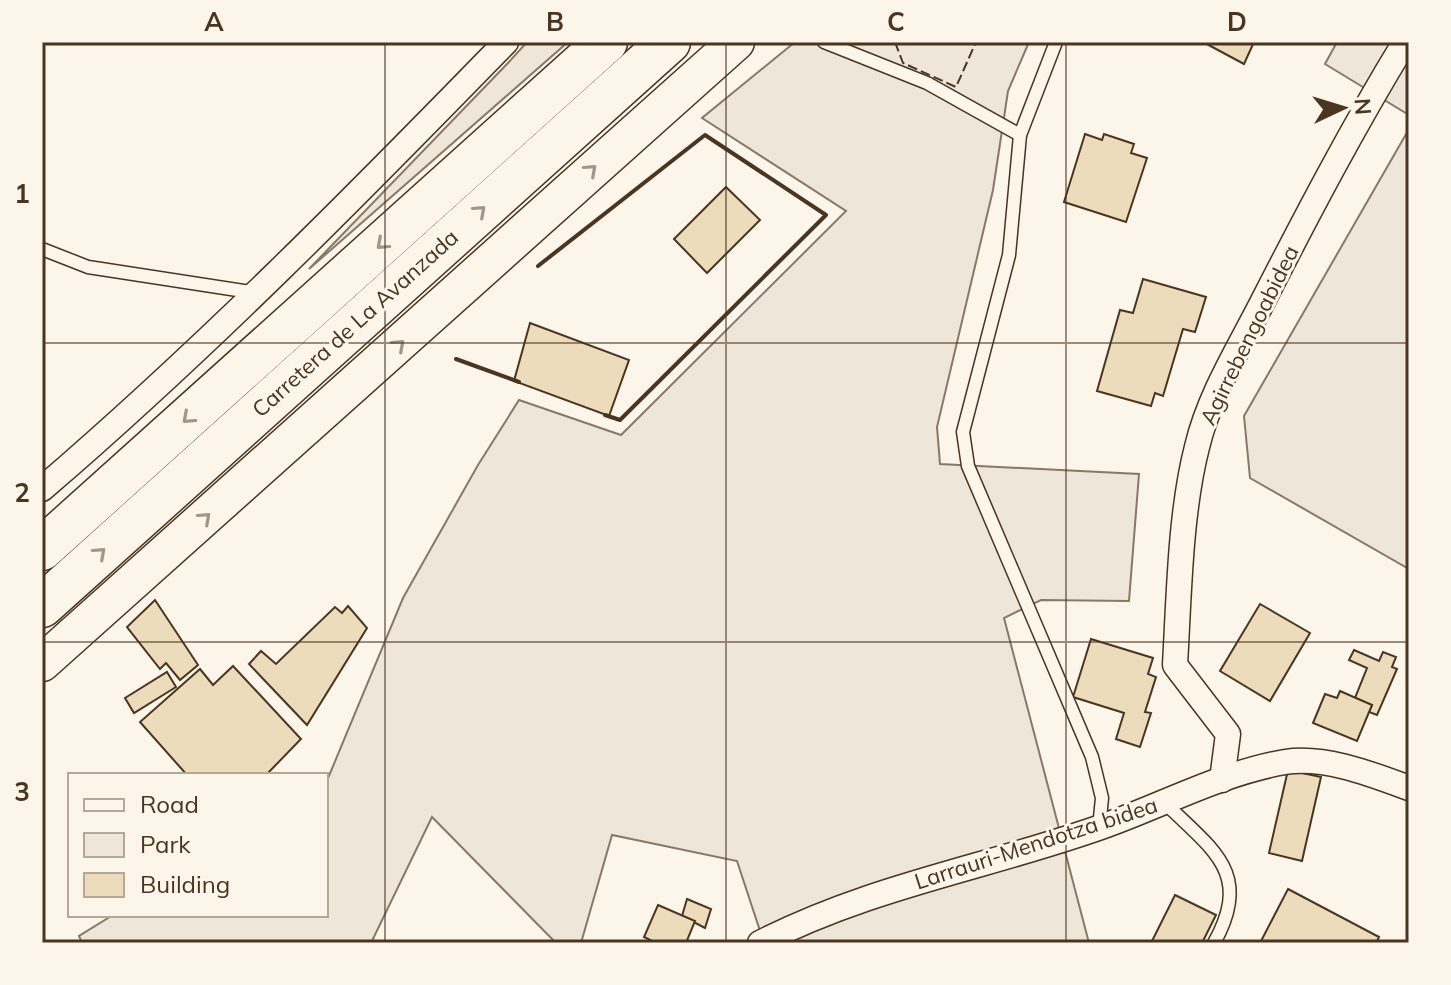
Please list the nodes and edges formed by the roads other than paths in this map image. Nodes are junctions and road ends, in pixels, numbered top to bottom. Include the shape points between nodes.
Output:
1 (506, 42) edge
2 (606, 42) edge
3 (669, 42) edge
4 (736, 42) edge
5 (765, 42) edge
6 (824, 42) edge
7 (1056, 42) edge
8 (1405, 42) edge
9 (1020, 135) junction
10 (622, 142) junction
11 (42, 249) edge
12 (257, 293) junction
13 (42, 489) edge
14 (42, 549) edge
15 (42, 606) edge
16 (42, 663) edge
17 (1222, 780) junction
18 (1409, 788) edge
19 (1164, 802) junction
20 (1099, 828) junction
21 (760, 943) edge
22 (1214, 943) edge

1 - 12 street
2 -> 14 highway, Carretera de La Avanzada
15 -> 3 highway, Carretera de La Avanzada
4 - 10 main road
5 - 10 main road via 717,83
6 - 9 lane via 927,83
7 - 9 lane
8 - 17 street, Agirrebengoabidea via 1356,120 1272,283 1210,406 1196,449 1175,665 1228,734
9 - 20 lane via 1009,255 963,432 968,466 1092,757 1102,798
16 -> 10 main road
11 - 12 lane via 88,267
12 - 13 street
17 - 18 street, Larrauri-Mendotza bidea via 1285,762 1316,762
17 - 19 street, Larrauri-Mendotza bidea
19 - 20 street, Larrauri-Mendotza bidea
19 - 22 lane via 1224,862 1229,909
20 - 21 street, Larrauri-Mendotza bidea via 873,893

